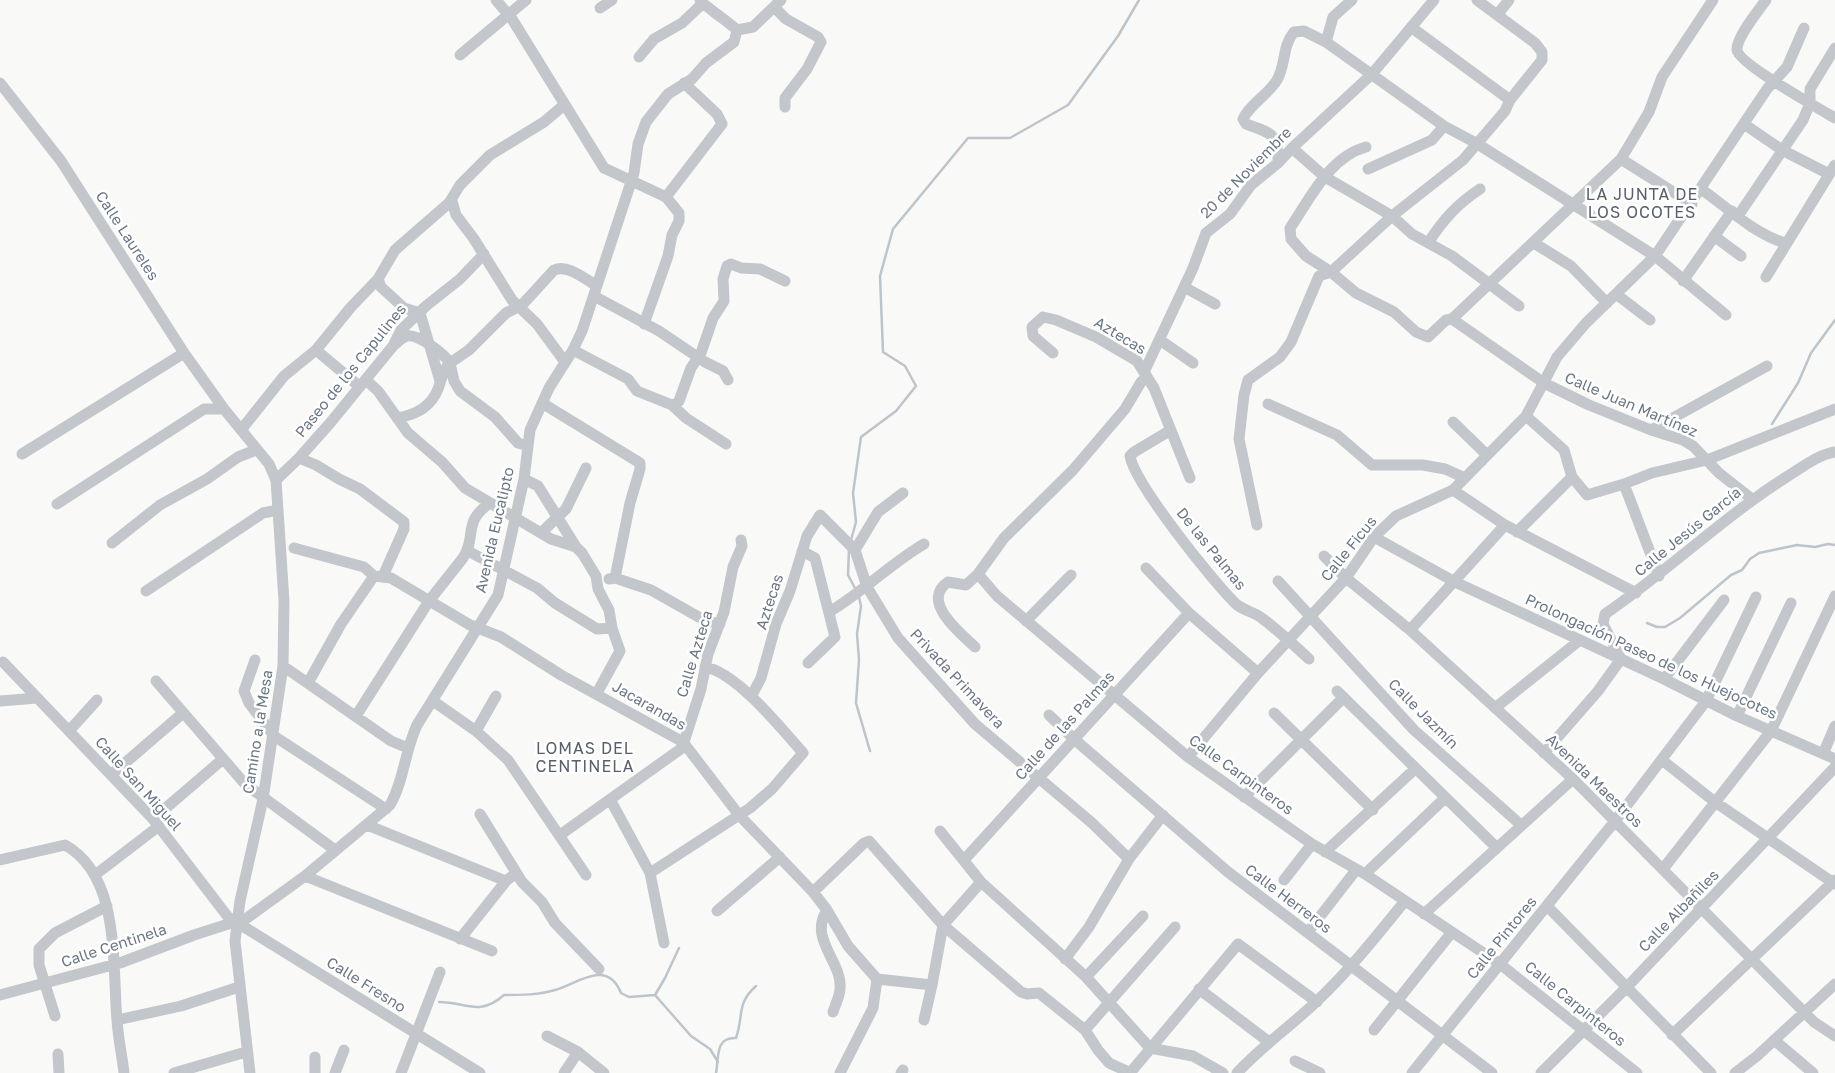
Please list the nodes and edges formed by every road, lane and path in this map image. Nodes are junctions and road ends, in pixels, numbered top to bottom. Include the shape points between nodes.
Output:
1 (496, 0) edge
2 (526, 0) edge
3 (612, 0) edge
4 (1352, 0) edge
5 (1434, 0) edge
6 (1477, 0) edge
7 (1509, 0) edge
8 (1714, 0) edge
9 (1766, 0) edge
10 (701, 2) edge
11 (779, 2) edge
12 (600, 8) dead end
13 (509, 14) junction
14 (1497, 15) junction
15 (1411, 27) junction
16 (1804, 28) dead end
17 (738, 30) junction
18 (1326, 42) junction
19 (1835, 48) edge
20 (460, 55) dead end
21 (639, 57) dead end
22 (1372, 74) junction
23 (1772, 80) junction
24 (0, 83) edge
25 (684, 83) junction
26 (1510, 100) junction
27 (1810, 103) junction
28 (564, 105) junction
29 (785, 107) dead end
30 (1835, 118) edge
31 (1744, 124) junction
32 (1444, 126) junction
33 (1476, 143) junction
34 (1366, 147) dead end
35 (1292, 148) junction
36 (1782, 150) junction
37 (1621, 159) junction
38 (1278, 164) junction
39 (1368, 168) dead end
40 (1832, 170) edge
41 (1325, 177) junction
42 (631, 182) junction
43 (1480, 189) dead end
44 (1701, 189) junction
45 (666, 197) junction
46 (452, 201) junction
47 (1692, 204) junction
48 (1574, 206) junction
49 (1735, 213) junction
50 (1392, 216) junction
51 (1714, 236) junction
52 (1428, 243) junction
53 (1534, 243) junction
54 (1785, 243) junction
55 (484, 254) junction
56 (1655, 256) junction
57 (1741, 256) dead end
58 (1331, 272) junction
59 (1766, 277) dead end
60 (378, 279) junction
61 (785, 281) dead end
62 (1683, 281) junction
63 (1487, 284) junction
64 (1184, 287) junction
65 (596, 291) junction
66 (1616, 294) junction
67 (1607, 303) junction
68 (1216, 304) dead end
69 (1519, 306) dead end
70 (519, 307) junction
71 (404, 308) junction
72 (420, 313) junction
73 (1726, 315) dead end
74 (1650, 320) dead end
75 (1446, 322) junction
76 (644, 324) junction
77 (406, 325) junction
78 (1160, 340) junction
79 (428, 344) junction
80 (393, 346) junction
81 (316, 350) junction
82 (573, 350) junction
83 (184, 353) junction
84 (1053, 353) dead end
85 (698, 357) junction
86 (565, 362) junction
87 (1193, 363) dead end
88 (450, 364) junction
89 (1768, 366) dead end
90 (1146, 374) junction
91 (728, 380) dead end
92 (363, 383) junction
93 (440, 384) junction
94 (1544, 384) junction
95 (457, 387) junction
96 (542, 403) junction
97 (1268, 404) dead end
98 (674, 406) junction
99 (224, 409) junction
100 (1835, 409) edge
101 (1526, 416) junction
102 (397, 418) junction
103 (1453, 422) dead end
104 (241, 430) junction
105 (1171, 430) junction
106 (1651, 430) junction
107 (726, 444) dead end
108 (528, 446) junction
109 (256, 450) junction
110 (1835, 452) edge
111 (22, 454) dead end
112 (1486, 454) junction
113 (299, 458) junction
114 (1707, 460) junction
115 (586, 468) dead end
116 (1572, 477) junction
117 (1190, 478) dead end
118 (1465, 478) junction
119 (524, 479) junction
120 (276, 480) junction
121 (1624, 484) junction
122 (1453, 490) junction
123 (903, 493) dead end
124 (1752, 499) junction
125 (490, 503) junction
126 (57, 504) dead end
127 (278, 510) junction
128 (515, 518) junction
129 (556, 518) junction
130 (1257, 525) dead end
131 (1505, 525) junction
132 (1518, 532) junction
133 (541, 533) junction
134 (1374, 536) junction
135 (741, 540) dead end
136 (112, 543) dead end
137 (924, 544) dead end
138 (576, 547) junction
139 (294, 548) dead end
140 (855, 550) junction
141 (468, 551) junction
142 (802, 551) junction
143 (1324, 556) dead end
144 (1146, 568) dead end
145 (504, 572) junction
146 (978, 574) junction
147 (1071, 575) dead end
148 (379, 576) junction
149 (1659, 576) junction
150 (615, 578) junction
151 (1346, 578) junction
152 (1278, 581) dead end
153 (598, 582) junction
154 (1455, 582) junction
155 (867, 587) junction
156 (146, 591) dead end
157 (1636, 593) junction
158 (1835, 596) edge
159 (1756, 597) dead end
160 (1724, 600) dead end
161 (429, 601) junction
162 (1791, 603) dead end
163 (829, 612) junction
164 (1189, 613) junction
165 (1310, 617) junction
166 (1026, 621) junction
167 (720, 624) junction
168 (479, 628) junction
169 (612, 628) junction
170 (1410, 630) junction
171 (1580, 640) junction
172 (1289, 641) junction
173 (975, 647) dead end
174 (1309, 659) dead end
175 (1621, 659) junction
176 (255, 660) dead end
177 (3, 662) dead end
178 (808, 662) dead end
179 (284, 666) junction
180 (705, 667) junction
181 (1258, 673) junction
182 (1664, 679) junction
183 (156, 681) dead end
184 (308, 683) junction
185 (597, 693) junction
186 (752, 695) junction
187 (1113, 695) junction
188 (496, 696) dead end
189 (38, 698) junction
190 (97, 700) dead end
191 (0, 701) edge
192 (432, 701) junction
193 (1706, 701) junction
194 (1495, 708) junction
195 (184, 713) junction
196 (1274, 713) dead end
197 (1049, 715) dead end
198 (356, 716) junction
199 (1737, 716) junction
200 (1835, 726) edge
201 (476, 730) junction
202 (69, 731) junction
203 (1771, 731) junction
204 (274, 736) junction
205 (1074, 739) junction
206 (1301, 740) junction
207 (684, 744) junction
208 (408, 748) junction
209 (1544, 753) junction
210 (1824, 754) junction
211 (1188, 757) junction
212 (223, 759) junction
213 (1835, 759) edge
214 (1662, 760) junction
215 (1835, 767) edge
216 (1415, 769) junction
217 (111, 775) junction
218 (1039, 779) junction
219 (1573, 779) junction
220 (1244, 797) junction
221 (1445, 798) junction
222 (263, 799) junction
223 (611, 801) junction
224 (1715, 802) junction
225 (386, 809) junction
226 (1373, 810) junction
227 (480, 814) dead end
228 (1163, 815) junction
229 (739, 816) junction
230 (1615, 821) junction
231 (156, 823) junction
232 (368, 825) junction
233 (1522, 825) junction
234 (940, 831) dead end
235 (560, 835) junction
236 (1768, 838) junction
237 (1312, 844) junction
238 (1497, 848) junction
239 (335, 850) junction
240 (1325, 852) junction
241 (780, 857) junction
242 (1129, 859) junction
243 (0, 860) edge
244 (964, 860) junction
245 (1663, 869) junction
246 (1360, 872) junction
247 (517, 873) junction
248 (650, 873) junction
249 (95, 875) junction
250 (586, 875) dead end
251 (305, 876) junction
252 (1284, 880) dead end
253 (506, 881) junction
254 (982, 882) junction
255 (1834, 882) edge
256 (813, 892) junction
257 (1406, 901) junction
258 (107, 906) junction
259 (1547, 906) junction
260 (1702, 909) junction
261 (827, 910) junction
262 (717, 911) dead end
263 (1424, 914) junction
264 (1143, 916) dead end
265 (236, 922) junction
266 (943, 925) junction
267 (1175, 927) dead end
268 (1308, 932) junction
269 (1452, 932) junction
270 (460, 939) junction
271 (664, 943) dead end
272 (848, 946) junction
273 (492, 951) dead end
274 (828, 951) junction
275 (1752, 958) junction
276 (1065, 959) junction
277 (1500, 964) junction
278 (115, 965) junction
279 (1352, 965) junction
280 (599, 969) dead end
281 (440, 972) dead end
282 (1086, 977) junction
283 (877, 979) junction
284 (46, 983) junction
285 (1835, 984) edge
286 (932, 985) junction
287 (240, 987) junction
288 (1626, 988) junction
289 (1199, 989) junction
290 (0, 995) edge
291 (1398, 1000) junction
292 (1110, 1002) junction
293 (1317, 1002) junction
294 (832, 1012) dead end
295 (1805, 1012) junction
296 (55, 1016) dead end
297 (116, 1020) junction
298 (924, 1020) dead end
299 (1086, 1030) junction
300 (1374, 1030) dead end
301 (1584, 1031) junction
302 (415, 1034) junction
303 (1672, 1035) junction
304 (547, 1036) dead end
305 (1835, 1036) edge
306 (1443, 1037) junction
307 (1774, 1040) junction
308 (1269, 1042) junction
309 (1150, 1048) junction
310 (344, 1050) dead end
311 (246, 1052) junction
312 (578, 1052) junction
313 (58, 1054) dead end
314 (315, 1057) dead end
315 (1295, 1061) dead end
316 (180, 1072) edge
317 (59, 1073) edge
318 (124, 1073) edge
319 (250, 1073) edge
320 (315, 1073) edge
321 (335, 1073) edge
322 (401, 1073) edge
323 (480, 1073) edge
324 (564, 1073) edge
325 (604, 1073) edge
326 (840, 1073) edge
327 (1131, 1073) edge
328 (1223, 1073) edge
329 (1237, 1073) edge
330 (1320, 1073) edge
331 (1412, 1073) edge
332 (1492, 1073) edge
333 (1540, 1073) edge
334 (1637, 1073) edge
335 (1711, 1073) edge
336 (1735, 1073) edge
337 (1813, 1073) edge

1 - 13 street
2 - 13 street
3 - 12 street
4 - 18 street via 1333,16
5 - 15 street, 20 de Noviembre
6 - 14 street
7 - 14 street
8 - 37 street via 1662,77 1649,112
9 - 23 street via 1737,48 1742,60
10 - 17 street
10 - 21 street via 682,23 654,39
11 - 17 street via 753,27
11 - 29 street via 786,19 821,40 816,54 785,98
13 - 20 street
13 - 28 street
14 - 26 street via 1535,43 1542,52 1542,60
15 - 22 street, 20 de Noviembre
15 - 26 street
16 - 23 street, Calle Ficus via 1787,67
17 - 25 street, Avenida Eucalipto via 734,42
18 - 22 street
18 - 38 street via 1304,31 1294,32 1287,40 1278,78 1243,119 1246,124 1275,138
19 - 27 street via 1810,89
22 - 32 street
22 - 35 street, 20 de Noviembre
23 - 27 street
23 - 31 street, Calle Ficus
24 - 83 street, Calle Laureles via 61,161
25 - 42 street, Avenida Eucalipto via 659,104 646,122
25 - 45 street via 717,114 722,124 720,131
26 - 33 street
27 - 30 street
27 - 36 street via 1803,120
28 - 42 street via 604,168
28 - 46 street via 544,122 490,156 460,185
31 - 36 street
31 - 44 street, Calle Ficus
32 - 33 street
32 - 39 street via 1432,140
33 - 48 street
33 - 50 street via 1455,167
34 - 41 street via 1342,157
35 - 38 street, 20 de Noviembre
35 - 41 street
36 - 40 street
36 - 49 street
37 - 47 street
37 - 48 street
38 - 64 street, 20 de Noviembre via 1251,185 1230,214 1206,233
40 - 54 street
41 - 50 street
41 - 58 street via 1290,228 1291,239 1306,256
42 - 45 street
42 - 65 street, Avenida Eucalipto
43 - 52 street via 1445,217
44 - 47 street, Calle Ficus
44 - 49 street
45 - 76 street via 676,207 680,221 672,235
46 - 55 street via 456,215
46 - 60 street via 395,250
47 - 56 street, Calle Ficus
48 - 53 street
48 - 56 street
49 - 51 street
49 - 54 street via 1754,229
50 - 52 street
50 - 58 street
51 - 57 street
51 - 62 street
52 - 63 street via 1452,256
53 - 63 street
53 - 67 street via 1571,266
54 - 59 street
55 - 70 street
55 - 72 street
56 - 62 street
56 - 66 street, Calle Ficus
58 - 75 street via 1356,293 1394,312 1416,332 1428,337
58 - 130 street via 1319,276 1291,342 1280,357 1248,380 1239,439
60 - 71 street, Paseo de los Capulines via 381,287
60 - 81 street
61 - 85 street via 760,269 727,266 723,279 724,302 713,318
62 - 73 street
63 - 69 street
63 - 75 street
64 - 68 street
64 - 78 street, 20 de Noviembre
65 - 70 street via 568,270 559,268 549,274
65 - 76 street
65 - 82 street, Avenida Eucalipto
66 - 67 street, Calle Ficus
66 - 74 street
67 - 94 street, Calle Ficus via 1557,357
70 - 86 street via 537,324
70 - 88 street via 506,313
71 - 72 street, Paseo de los Capulines
71 - 77 street
72 - 77 street, Paseo de los Capulines
72 - 79 street
75 - 94 street, Calle Juan Martínez
76 - 85 street
77 - 80 street, Paseo de los Capulines
78 - 87 street
78 - 90 street, 20 de Noviembre
79 - 80 street via 408,336
79 - 88 street
79 - 93 street
80 - 92 street, Paseo de los Capulines
81 - 92 street
81 - 104 street via 284,376
82 - 86 street, Avenida Eucalipto
82 - 98 street via 628,379 637,391
83 - 99 street, Calle Laureles
83 - 111 street
84 - 90 street, Aztecas via 1033,336 1032,327 1043,317 1096,337 1138,361
85 - 91 street via 723,371
85 - 98 street via 679,402
86 - 96 street, Avenida Eucalipto
88 - 93 street via 443,372
88 - 95 street
89 - 106 street
90 - 105 street, Aztecas
90 - 146 street, 20 de Noviembre via 1125,409 1073,470 1004,538
92 - 102 street via 378,392
92 - 113 street, Paseo de los Capulines
93 - 95 street
93 - 102 street via 435,396 422,410
94 - 101 street, Calle Ficus
94 - 106 street, Calle Juan Martínez
95 - 108 street via 495,417 518,443
96 - 108 street, Avenida Eucalipto via 530,430
96 - 150 street via 640,463
97 - 118 street via 1337,435 1372,465 1423,465 1445,469
98 - 107 street via 686,418
99 - 104 street, Camino a la Mesa
99 - 126 street via 204,409
100 - 114 street
101 - 112 street, Calle Ficus
101 - 116 street via 1564,450
102 - 125 street via 458,482
103 - 112 street
104 - 109 street, Camino a la Mesa
105 - 117 street, Aztecas
105 - 172 street, De las Palmas via 1130,456 1140,479 1188,548 1230,598 1238,606 1261,617
106 - 114 street, Calle Juan Martínez via 1683,440
108 - 119 street, Avenida Eucalipto
109 - 120 street, Camino a la Mesa
109 - 136 street via 238,457 207,479 160,504
110 - 124 street, Calle Jesús García via 1820,456
112 - 118 street, Calle Ficus
113 - 120 street, Paseo de los Capulines
113 - 148 street via 366,492 405,525
114 - 121 street via 1652,473
114 - 124 street, Calle Juan Martínez via 1718,473
115 - 129 street via 566,509
116 - 121 street via 1587,495
116 - 132 street
118 - 122 street, Calle Ficus
119 - 128 street, Avenida Eucalipto
119 - 129 street via 538,486
120 - 127 street, Camino a la Mesa
121 - 149 street
122 - 131 street
122 - 134 street, Calle Ficus via 1396,516
123 - 140 street via 878,512
124 - 149 street, Calle Jesús García
125 - 128 street
125 - 141 street via 479,511 471,526
127 - 156 street via 263,513
127 - 179 street, Camino a la Mesa
128 - 133 street
128 - 145 street, Avenida Eucalipto
129 - 133 street
129 - 138 street
131 - 132 street
131 - 154 street
132 - 157 street
133 - 138 street via 554,541
134 - 151 street, Calle Ficus
134 - 154 street, Prolongación Paseo de los Huejocotes
135 - 167 street, Calle Azteca
137 - 155 street via 897,561
138 - 153 street
139 - 148 street, Jacarandas via 364,567
140 - 142 street, Aztecas via 820,515
140 - 155 street, Privada Primavera
141 - 145 street
141 - 161 street via 444,586
142 - 163 street via 815,558
142 - 186 street, Aztecas via 761,678
143 - 151 street, Avenida Maestros
144 - 164 street
145 - 168 street, Avenida Eucalipto via 495,600
145 - 169 street via 537,588 590,625 601,630
146 - 166 street, Calle Carpinteros
146 - 173 street via 966,585 948,582 938,596 944,617
147 - 166 street
148 - 161 street, Jacarandas via 390,578
148 - 184 street via 341,624
149 - 157 street, Calle Jesús García
150 - 153 street
150 - 167 street via 651,590 704,620
151 - 165 street, Calle Ficus
151 - 170 street, Avenida Maestros
152 - 165 street, Calle Jazmín
153 - 169 street via 612,616
154 - 170 street
154 - 171 street, Prolongación Paseo de los Huejocotes
155 - 163 street
155 - 218 street, Privada Primavera via 898,638 975,724
157 - 175 street, Calle Jesús García via 1602,619
158 - 203 street
159 - 193 street, Calle Pintores
160 - 182 street
161 - 168 street, Jacarandas
161 - 198 street
162 - 199 street
163 - 178 street via 835,638
164 - 181 street
164 - 187 street, Calle de las Palmas
165 - 172 street, Calle Ficus
165 - 233 street, Calle Jazmín via 1414,730
166 - 187 street, Calle Carpinteros
167 - 180 street, Calle Azteca
168 - 185 street, Jacarandas via 501,637
168 - 192 street, Avenida Eucalipto
169 - 185 street via 620,654
170 - 194 street, Avenida Maestros
171 - 175 street, Prolongación Paseo de los Huejocotes
171 - 194 street
172 - 174 street, De las Palmas
172 - 181 street, Calle Ficus
175 - 182 street, Prolongación Paseo de los Huejocotes
175 - 209 street
176 - 204 street via 244,690 249,703
177 - 189 street, Calle San Miguel
179 - 184 street
179 - 204 street, Camino a la Mesa
180 - 186 street via 717,671
180 - 207 street, Calle Azteca
181 - 211 street, Calle Ficus
182 - 193 street, Prolongación Paseo de los Huejocotes
183 - 195 street
184 - 198 street
185 - 207 street, Jacarandas
186 - 229 street via 803,752 772,789
187 - 205 street, Calle de las Palmas
187 - 211 street, Calle Carpinteros
188 - 201 street
189 - 191 street
189 - 202 street, Calle San Miguel
190 - 202 street
192 - 201 street
192 - 208 street, Avenida Eucalipto
193 - 199 street, Prolongación Paseo de los Huejocotes
193 - 214 street, Calle Pintores
194 - 209 street, Avenida Maestros
195 - 212 street
195 - 217 street
196 - 206 street
197 - 205 street, Calle Herreros
198 - 208 street via 391,741
199 - 203 street, Prolongación Paseo de los Huejocotes
200 - 210 street
201 - 235 street via 508,760
202 - 217 street, Calle San Miguel
203 - 210 street, Prolongación Paseo de los Huejocotes
203 - 224 street
204 - 222 street, Camino a la Mesa
204 - 225 street
205 - 218 street, Calle de las Palmas
205 - 228 street, Calle Herreros
206 - 216 street via 1340,695
206 - 220 street
206 - 226 street
207 - 223 street, Calle Azteca via 680,752
207 - 229 street, Jacarandas
208 - 225 street, Avenida Eucalipto via 395,795
209 - 219 street, Avenida Maestros
210 - 213 street, Prolongación Paseo de los Huejocotes
211 - 220 street, Calle Carpinteros
212 - 222 street
212 - 231 street
214 - 224 street
214 - 230 street, Calle Pintores
215 - 236 street, Calle Albañiles
216 - 221 street
216 - 226 street
217 - 231 street, Calle San Miguel
218 - 242 street, Privada Primavera
218 - 244 street, Calle de las Palmas
219 - 230 street, Avenida Maestros
219 - 233 street
220 - 237 street, Calle Carpinteros
221 - 238 street
221 - 246 street
222 - 239 street
222 - 265 street, Camino a la Mesa
223 - 235 street, Calle Azteca
223 - 248 street
224 - 236 street
224 - 245 street
225 - 232 street, Avenida Eucalipto
226 - 240 street
227 - 247 street
228 - 242 street
228 - 268 street, Calle Herreros via 1228,872
229 - 241 street, Jacarandas
229 - 248 street
230 - 245 street, Avenida Maestros
230 - 259 street, Calle Pintores
231 - 249 street
231 - 265 street, Calle San Miguel via 225,913
232 - 239 street, Avenida Eucalipto
232 - 253 street
233 - 238 street
234 - 244 street
235 - 250 street
236 - 255 street
236 - 260 street, Calle Albañiles
237 - 240 street, Calle Carpinteros
237 - 252 street
238 - 263 street
239 - 251 street, Avenida Eucalipto
240 - 246 street, Calle Carpinteros
241 - 256 street, Jacarandas
241 - 262 street
242 - 276 street via 1089,927
243 - 249 street via 66,845 78,852
244 - 254 street
245 - 260 street, Avenida Maestros
246 - 257 street, Calle Carpinteros
246 - 268 street
247 - 253 street
247 - 280 street via 542,902 555,924
248 - 271 street
249 - 258 street
251 - 265 street, Avenida Eucalipto via 253,914
251 - 270 street
253 - 270 street
254 - 266 street
254 - 276 street
255 - 275 street
256 - 261 street, Jacarandas
256 - 266 street via 869,841
257 - 263 street, Calle Carpinteros
257 - 279 street
258 - 278 street
258 - 284 street via 55,933 39,948 39,965
259 - 277 street, Calle Pintores
259 - 288 street
260 - 275 street, Avenida Maestros
260 - 288 street, Calle Albañiles
261 - 272 street, Jacarandas
261 - 274 street via 820,923
263 - 269 street, Calle Carpinteros
264 - 282 street
265 - 278 street, Calle Centinela
265 - 287 street, Camino a la Mesa via 235,948
265 - 302 street, Calle Fresno
266 - 286 street
266 - 299 street via 1022,992 1039,993
267 - 292 street
268 - 279 street, Calle Herreros
269 - 277 street, Calle Carpinteros
269 - 291 street
270 - 273 street
272 - 274 street
272 - 283 street, Jacarandas
274 - 294 street via 840,989
275 - 295 street, Avenida Maestros
275 - 303 street
276 - 282 street
277 - 301 street, Calle Carpinteros
277 - 306 street, Calle Pintores
278 - 284 street, Calle Centinela
278 - 297 street
279 - 291 street, Calle Herreros
279 - 293 street
281 - 302 street
282 - 292 street
283 - 286 street
283 - 326 street via 873,1008
284 - 290 street, Calle Centinela
284 - 296 street
285 - 295 street
286 - 298 street
287 - 297 street via 181,1006
287 - 311 street, Camino a la Mesa
288 - 301 street, Calle Albañiles
288 - 303 street
289 - 293 street via 1238,944
289 - 308 street
289 - 309 street
291 - 300 street
291 - 306 street, Calle Herreros
292 - 299 street
292 - 309 street
293 - 308 street
295 - 305 street, Avenida Maestros
295 - 307 street
297 - 318 street
299 - 327 street via 1109,1063
301 - 333 street, Calle Albañiles
301 - 334 street, Calle Carpinteros
302 - 322 street
302 - 323 street, Calle Fresno
303 - 335 street
304 - 312 street
306 - 331 street, Calle Pintores
306 - 332 street, Calle Herreros
307 - 336 street
307 - 337 street
308 - 329 street
309 - 327 street
309 - 328 street via 1193,1056
310 - 321 street
311 - 316 street
311 - 319 street, Camino a la Mesa
312 - 324 street
312 - 325 street
313 - 317 street
314 - 320 street
315 - 330 street

